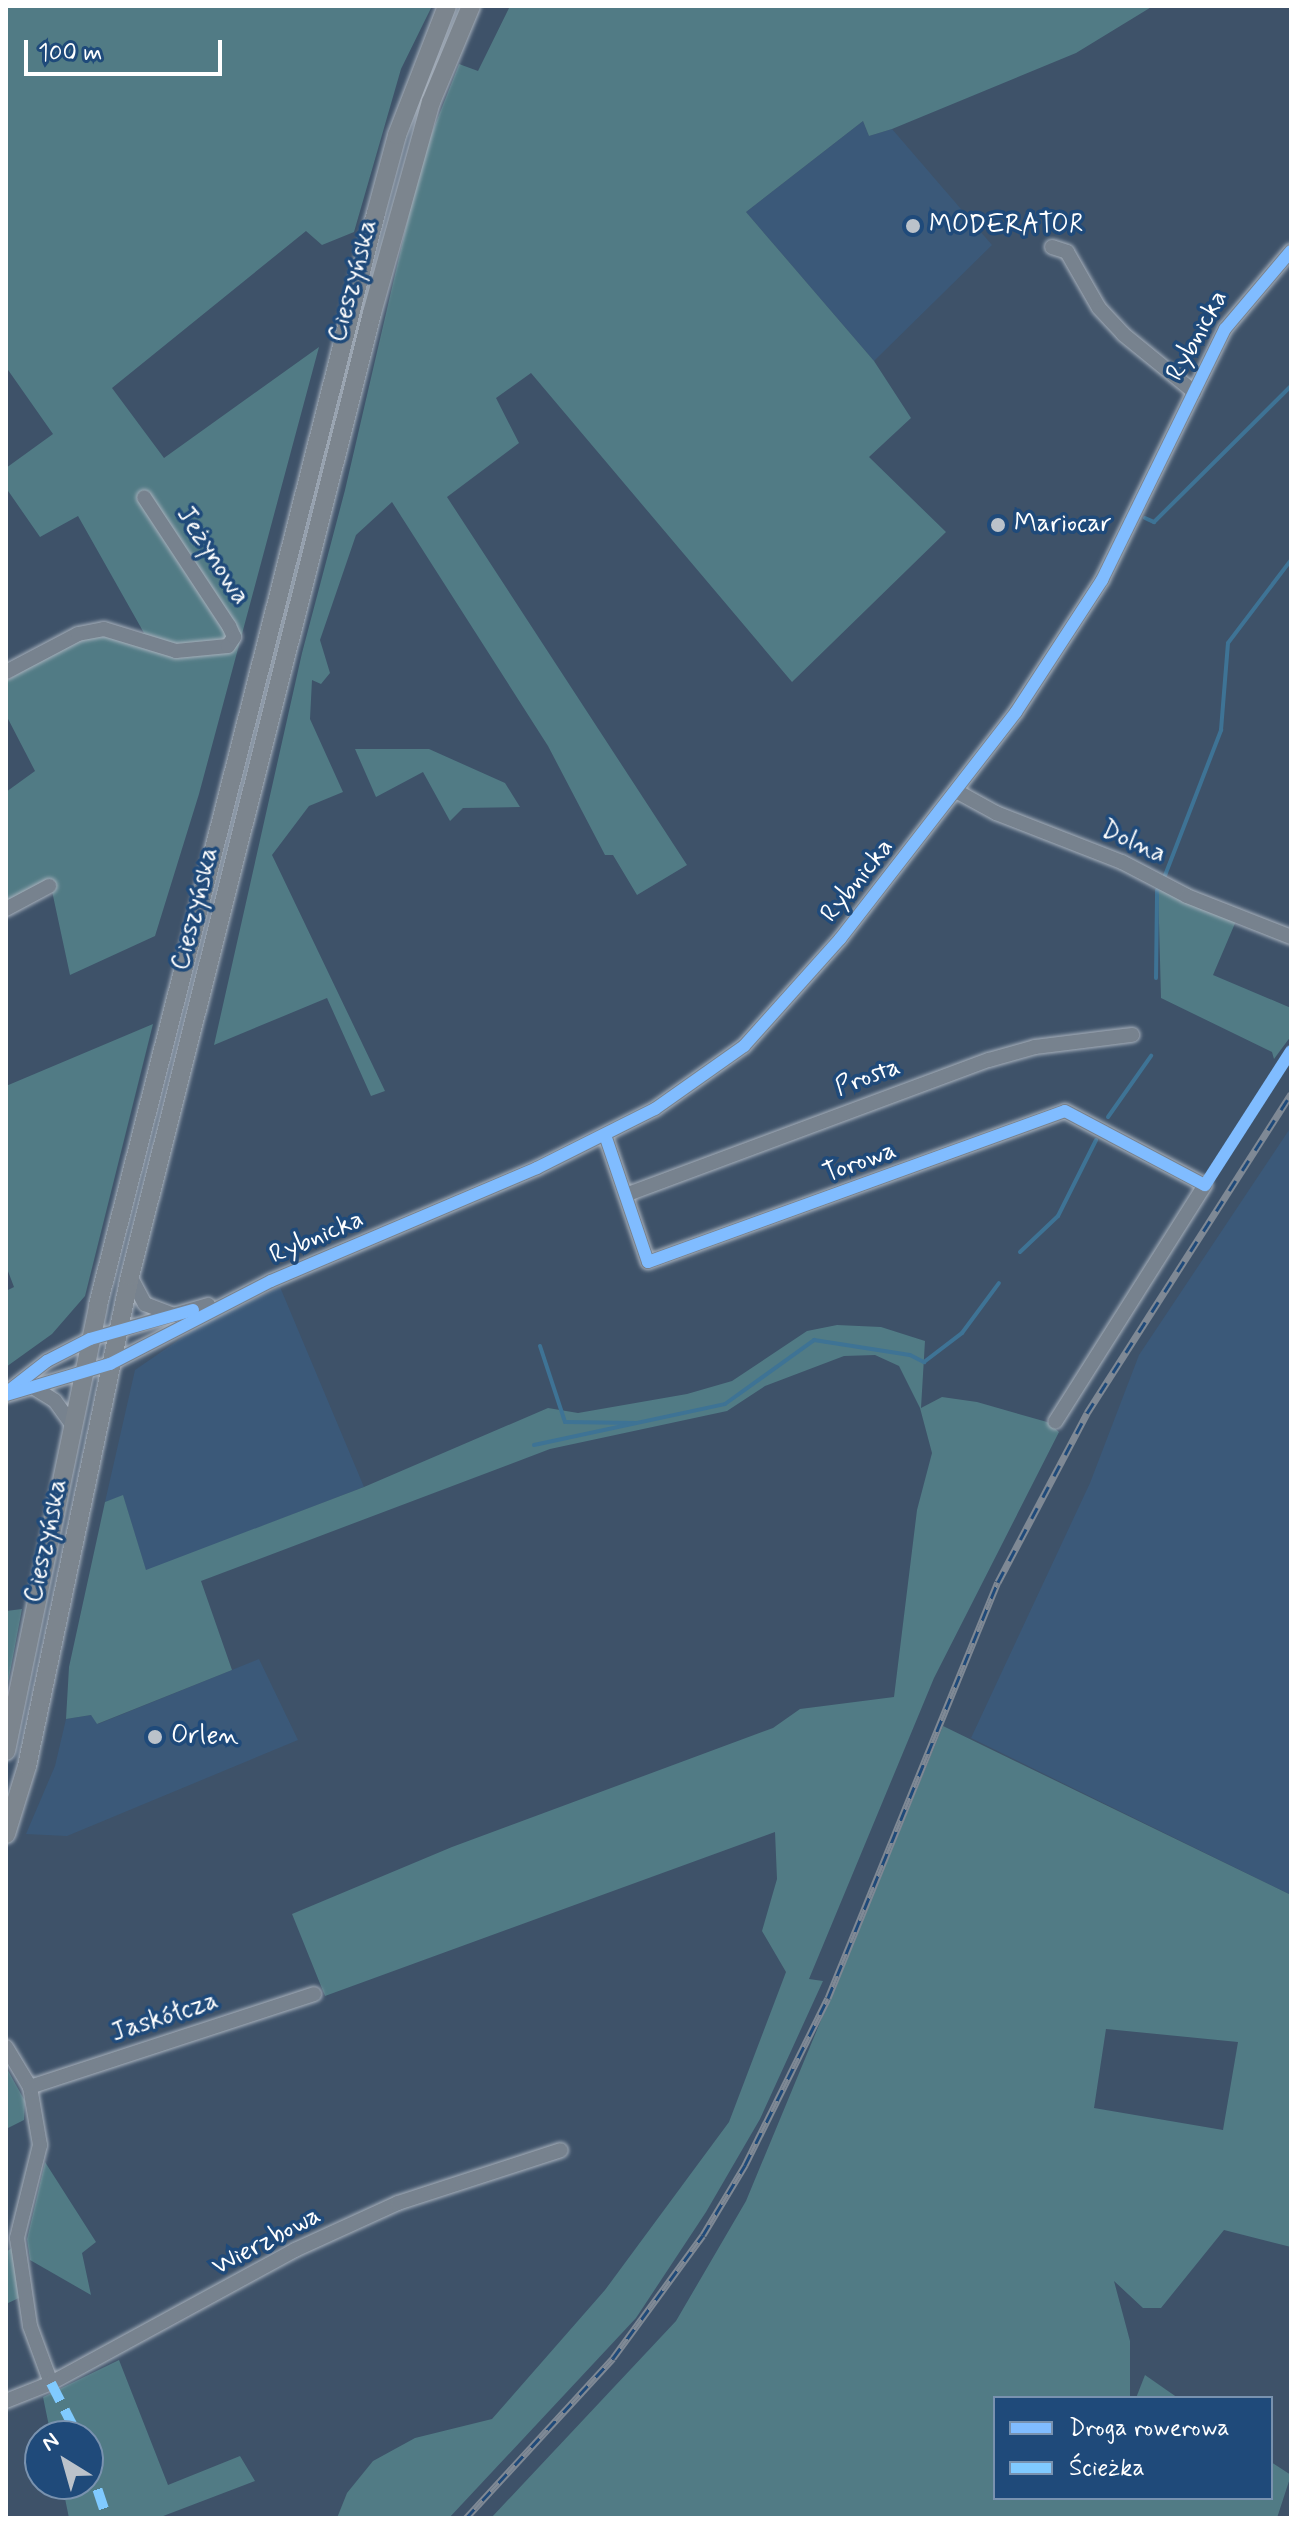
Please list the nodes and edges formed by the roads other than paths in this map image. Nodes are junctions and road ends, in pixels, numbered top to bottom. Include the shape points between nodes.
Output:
1 (447, 6) edge
2 (471, 6) edge
3 (1052, 247) dead end
4 (1291, 251) edge
5 (1194, 392) junction
6 (144, 497) dead end
7 (6, 672) edge
8 (956, 791) junction
9 (49, 886) dead end
10 (6, 909) edge
11 (1291, 937) edge
12 (1132, 1035) dead end
13 (605, 1135) junction
14 (628, 1194) junction
15 (130, 1276) junction
16 (236, 1297) junction
17 (175, 1315) junction
18 (117, 1334) junction
19 (90, 1339) junction
20 (110, 1364) junction
21 (84, 1373) junction
22 (36, 1389) junction
23 (6, 1394) edge
24 (1055, 1422) dead end
25 (73, 1426) junction
26 (6, 1751) edge
27 (6, 1834) edge
28 (314, 1994) dead end
29 (6, 2047) edge
30 (30, 2087) junction
31 (561, 2150) dead end
32 (51, 2383) junction
33 (6, 2401) edge

1 - 19 main road, Cieszyńska via 397,135 376,213
2 - 15 main road, Cieszyńska via 431,102 390,245
3 - 5 street via 1067,252 1099,308 1123,334
4 - 5 street, Rybnicka via 1225,329
5 - 8 street, Rybnicka via 1073,629
6 - 7 street, Jeżynowa via 229,626 234,637 228,646 176,651 104,629 78,634
8 - 11 street, Dolna via 996,813
8 - 13 street, Rybnicka via 762,1029 687,1090
9 - 10 street
12 - 14 street, Prosta via 1035,1047 989,1060
13 - 14 street, Torowa
13 - 16 street, Rybnicka
14 - 24 street, Torowa via 648,1262 1065,1111 1205,1185
15 - 17 street via 145,1304
15 - 18 main road, Cieszyńska
16 - 17 street, Rybnicka
16 - 20 street, Rybnicka
17 - 18 street, Rybnicka
18 - 19 street, Rybnicka
18 - 20 main road, Cieszyńska
19 - 21 main road, Cieszyńska
19 - 23 street, Rybnicka via 47,1361
20 - 21 street, Rybnicka
20 - 27 main road, Cieszyńska via 30,1754
21 - 22 street, Rybnicka
21 - 25 main road, Cieszyńska
22 - 23 street, Rybnicka
22 - 25 street via 55,1401
25 - 26 main road, Cieszyńska
28 - 30 street, Jaskółcza
29 - 30 street
30 - 32 street via 40,2145 17,2238 30,2326
31 - 32 street, Wierzbowa via 398,2203 295,2250
32 - 33 street, Wierzbowa

